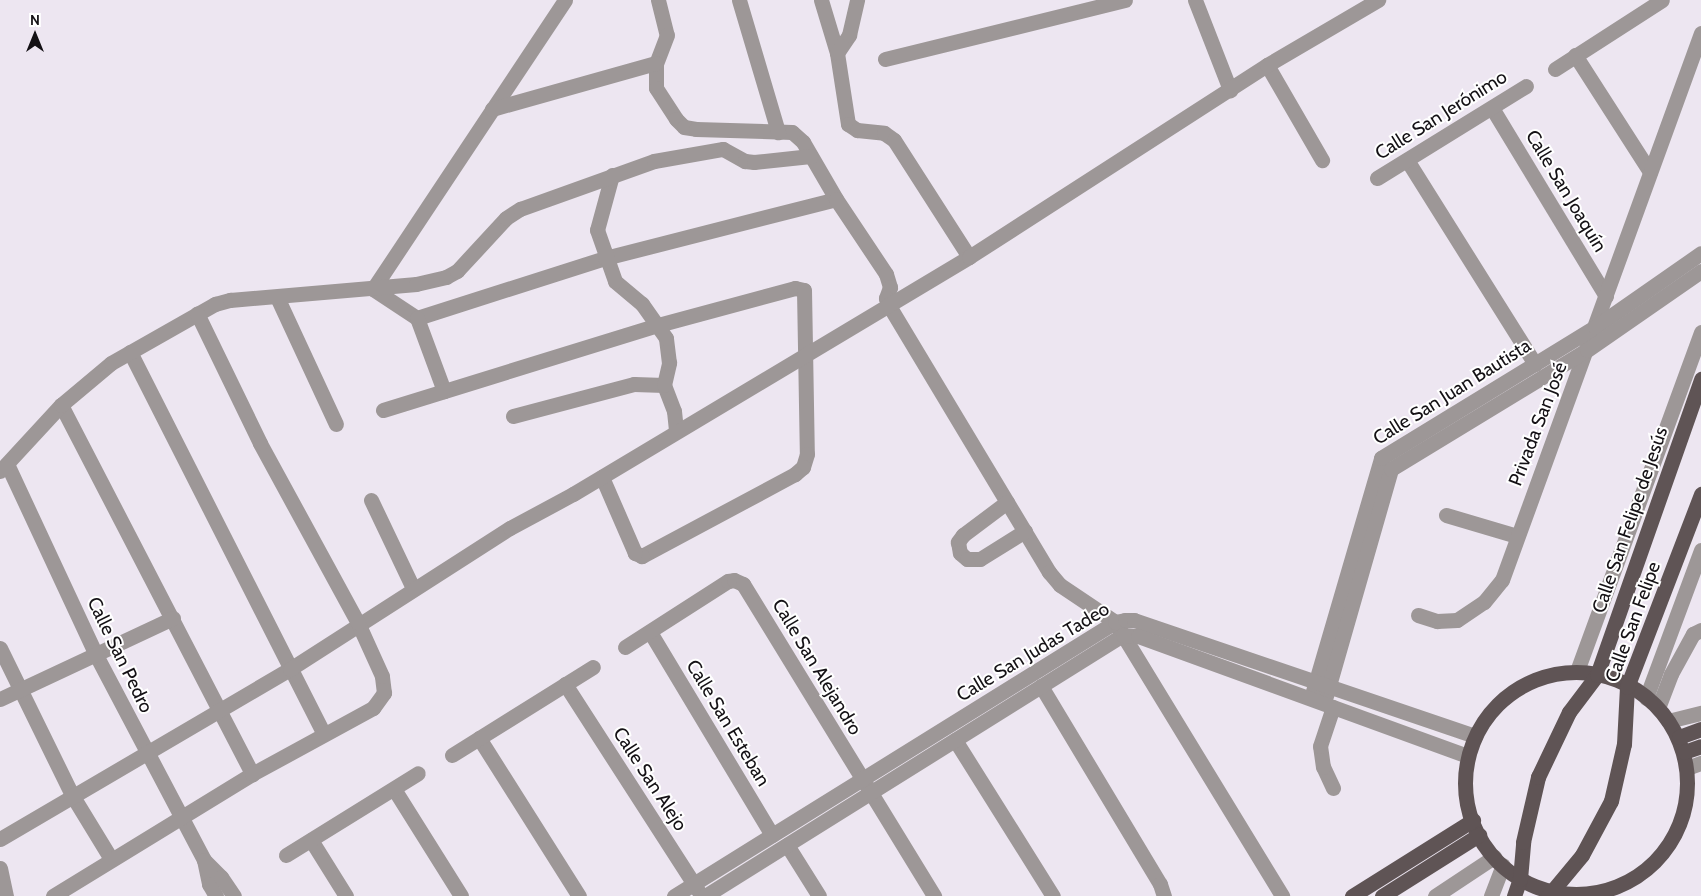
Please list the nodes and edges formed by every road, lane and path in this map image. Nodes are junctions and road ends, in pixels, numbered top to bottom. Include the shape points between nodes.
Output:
1 (565, 0) edge
2 (658, 0) edge
3 (738, 0) edge
4 (822, 0) edge
5 (857, 0) edge
6 (1125, 0) edge
7 (1195, 0) edge
8 (1378, 0) edge
9 (1662, 0) edge
10 (1701, 34) edge
11 (837, 53) junction
12 (1575, 55) junction
13 (885, 59) dead end
14 (656, 62) junction
15 (1267, 65) junction
16 (1555, 69) dead end
17 (1526, 86) dead end
18 (1230, 90) junction
19 (1492, 108) junction
20 (492, 109) junction
21 (778, 132) junction
22 (812, 156) junction
23 (1322, 160) dead end
24 (1407, 160) junction
25 (1650, 172) junction
26 (612, 175) junction
27 (1377, 178) dead end
28 (836, 199) junction
29 (1701, 253) edge
30 (969, 257) junction
31 (605, 258) junction
32 (1701, 271) edge
33 (373, 288) junction
34 (1606, 296) junction
35 (277, 297) junction
36 (888, 304) junction
37 (197, 313) junction
38 (417, 318) junction
39 (658, 325) junction
40 (1595, 327) junction
41 (1701, 332) edge
42 (1587, 350) junction
43 (130, 352) junction
44 (807, 354) junction
45 (1535, 364) junction
46 (1701, 379) edge
47 (664, 385) junction
48 (444, 391) junction
49 (62, 405) junction
50 (383, 410) dead end
51 (513, 416) dead end
52 (336, 424) dead end
53 (676, 430) junction
54 (3, 467) edge
55 (602, 477) junction
56 (1701, 494) edge
57 (371, 500) dead end
58 (1007, 502) junction
59 (1446, 515) dead end
60 (1024, 531) junction
61 (1517, 536) junction
62 (1701, 550) edge
63 (413, 588) junction
64 (1418, 615) dead end
65 (173, 618) junction
66 (358, 623) junction
67 (1119, 628) junction
68 (1701, 630) edge
69 (650, 632) junction
70 (625, 647) dead end
71 (0, 648) edge
72 (96, 655) junction
73 (593, 667) dead end
74 (290, 669) junction
75 (1577, 671) junction
76 (1597, 675) junction
77 (566, 684) junction
78 (1041, 686) junction
79 (1627, 687) junction
80 (19, 690) junction
81 (1322, 696) junction
82 (0, 699) edge
83 (1652, 703) junction
84 (220, 709) junction
85 (1701, 714) edge
86 (1668, 721) junction
87 (1701, 729) edge
88 (324, 734) junction
89 (1474, 736) junction
90 (1679, 737) junction
91 (479, 738) junction
92 (955, 740) junction
93 (1701, 746) edge
94 (1684, 752) junction
95 (147, 753) junction
96 (452, 755) dead end
97 (1468, 756) junction
98 (1694, 765) edge
99 (418, 773) dead end
100 (252, 774) junction
101 (862, 780) junction
102 (1333, 788) dead end
103 (394, 789) junction
104 (870, 793) junction
105 (72, 795) junction
106 (180, 817) junction
107 (1472, 820) junction
108 (772, 835) junction
109 (1479, 835) junction
110 (0, 838) edge
111 (311, 840) junction
112 (787, 845) junction
113 (286, 855) dead end
114 (111, 860) junction
115 (204, 860) junction
116 (1499, 861) junction
117 (0, 868) edge
118 (1520, 879) junction
119 (697, 890) edge
120 (1548, 895) edge
121 (6, 896) edge
122 (53, 896) edge
123 (216, 896) edge
124 (234, 896) edge
125 (346, 896) edge
126 (461, 896) edge
127 (579, 896) edge
128 (674, 896) edge
129 (705, 896) edge
130 (818, 896) edge
131 (934, 896) edge
132 (1053, 896) edge
133 (1164, 896) edge
134 (1282, 896) edge
135 (1352, 896) edge
136 (1382, 896) edge
137 (1435, 896) edge
138 (1491, 896) edge
139 (1514, 896) edge
140 (1570, 896) edge

1 - 20 street
2 - 14 street via 667,34
3 - 21 street
4 - 11 street
5 - 11 street via 849,34
6 - 13 street
7 - 18 street
8 - 15 street
9 - 12 street
10 - 25 street, Privada San José
11 - 30 street via 848,124 857,130 884,133 894,140
12 - 16 street
12 - 25 street
14 - 20 street
14 - 21 street via 656,88 684,127
15 - 18 street
15 - 23 street
17 - 19 street, Calle San Jerónimo
18 - 30 street
19 - 24 street, Calle San Jerónimo
19 - 34 street, Calle San Joaquín
20 - 33 street
21 - 22 street via 798,136
22 - 26 street via 754,162 745,161 724,149 654,160
22 - 28 street
24 - 27 street, Calle San Jerónimo
24 - 45 street
25 - 34 street, Privada San José
26 - 31 street via 597,230
26 - 33 street via 535,202 506,218 470,258 446,277
28 - 31 street
28 - 36 street via 888,278
29 - 40 street, Calle San Juan Bautista
30 - 36 street
31 - 38 street
31 - 39 street via 615,281 642,304
32 - 42 street, Calle San Juan Bautista
33 - 35 street
33 - 38 street
34 - 40 street, Privada San José
35 - 37 street via 230,300
35 - 52 street
36 - 44 street
36 - 58 street
37 - 43 street
37 - 66 street via 260,443
38 - 48 street
39 - 44 street via 799,288 806,296
39 - 47 street via 670,349
39 - 48 street
40 - 42 street, Privada San José
40 - 45 street, Calle San Juan Bautista
41 - 75 street, Calle San Felipe
42 - 61 street, Privada San José
42 - 81 street, Calle San Juan Bautista via 1391,469
43 - 49 street
43 - 74 street
44 - 53 street
44 - 55 street via 807,454 803,467 795,474 642,556 636,553
45 - 81 street, Calle San Juan Bautista via 1381,458
46 - 76 main road, Calle San Felipe de Jesús
47 - 51 street via 634,384
47 - 53 street via 674,411
48 - 50 street
49 - 54 street
49 - 65 street
53 - 55 street
54 - 72 street, Calle San Pedro
55 - 63 street via 510,528
56 - 79 main road, Calle San Felipe
57 - 63 street
58 - 60 street
58 - 60 street via 963,535 958,542 960,553 967,559 980,559
59 - 61 street
60 - 67 street via 1060,585
61 - 64 street, Privada San José via 1502,580 1484,602 1458,620 1437,621
62 - 83 street, Calle San Felipe
63 - 66 street
65 - 72 street
65 - 84 street
66 - 74 street
66 - 88 street via 382,676 384,693 373,708
67 - 78 street, Calle San Judas Tadeo
67 - 81 street, Calle San Judas Tadeo via 1134,620
67 - 101 street, Calle San Judas Tadeo
67 - 134 street
68 - 83 street via 1693,634
69 - 70 street
69 - 101 street, Calle San Alejandro via 734,580 745,587
69 - 108 street, Calle San Esteban
71 - 80 street
72 - 80 street
72 - 95 street, Calle San Pedro
73 - 77 street
74 - 84 street
74 - 88 street
75 - 76 main road
75 - 89 main road via 1551,674 1518,684 1493,706
76 - 79 main road
76 - 118 main road, Calle San Felipe via 1569,712 1538,777 1523,842
77 - 91 street
77 - 119 street, Calle San Alejo
78 - 92 street, Calle San Judas Tadeo
78 - 133 street via 1160,884
79 - 83 main road
79 - 120 main road, Calle San Felipe via 1624,744 1611,801 1582,856
80 - 82 street
80 - 105 street
81 - 89 street, Calle San Judas Tadeo
81 - 97 street, Calle San Judas Tadeo
81 - 102 street via 1320,746
83 - 86 main road
84 - 95 street
84 - 100 street
85 - 86 street
86 - 90 main road
87 - 90 main road
88 - 100 street
89 - 97 main road
90 - 94 main road
91 - 96 street
91 - 127 street
92 - 104 street, Calle San Judas Tadeo
92 - 132 street
93 - 94 main road
94 - 98 main road
95 - 105 street
95 - 106 street, Calle San Pedro
97 - 107 main road via 1463,786
98 - 140 main road via 1673,841 1653,864 1630,884
99 - 103 street
100 - 106 street
101 - 104 street, Calle San Alejandro
101 - 108 street, Calle San Judas Tadeo
103 - 111 street
103 - 126 street
104 - 112 street, Calle San Judas Tadeo
104 - 131 street, Calle San Alejandro
105 - 110 street
105 - 114 street
106 - 114 street
106 - 115 street, Calle San Pedro
107 - 109 main road
107 - 135 main road
108 - 119 street, Calle San Judas Tadeo
109 - 116 main road
109 - 136 main road
111 - 113 street
111 - 125 street
112 - 129 street, Calle San Judas Tadeo
112 - 130 street
114 - 122 street
115 - 123 street, Calle San Pedro via 209,884
115 - 124 street, Calle San Pedro
116 - 118 main road
116 - 137 street
116 - 138 street
117 - 121 street
118 - 120 main road
118 - 139 main road, Calle San Felipe
119 - 128 street, Calle San Judas Tadeo
120 - 140 main road

